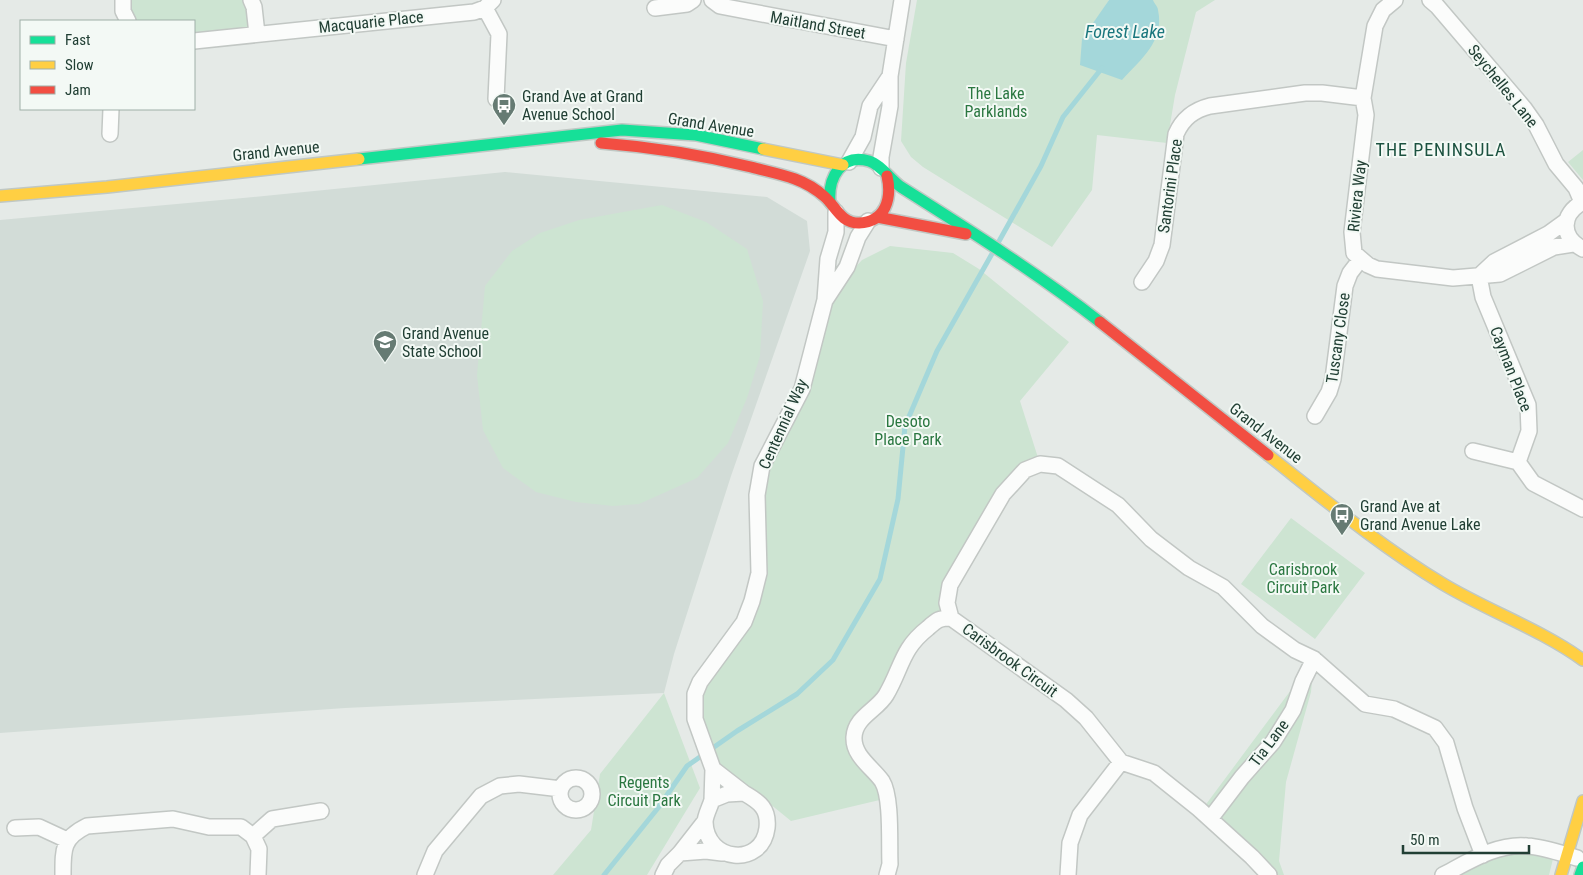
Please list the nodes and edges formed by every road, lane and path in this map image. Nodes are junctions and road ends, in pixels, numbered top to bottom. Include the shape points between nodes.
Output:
1 (123, 0) edge
2 (250, 0) edge
3 (693, 0) edge
4 (712, 0) edge
5 (902, 0) edge
6 (1395, 0) edge
7 (1430, 0) edge
8 (489, 4) edge
9 (655, 8) dead end
10 (128, 20) edge
11 (257, 34) junction
12 (896, 39) junction
13 (195, 41) edge
14 (890, 76) junction
15 (1363, 98) junction
16 (496, 99) dead end
17 (111, 110) edge
18 (110, 134) dead end
19 (544, 140) junction
20 (846, 163) junction
21 (884, 172) junction
22 (4, 197) edge
23 (1583, 202) edge
24 (833, 207) junction
25 (872, 219) junction
26 (1566, 221) junction
27 (978, 237) junction
28 (1578, 246) edge
29 (1360, 260) junction
30 (1479, 276) junction
31 (1142, 282) dead end
32 (825, 300) junction
33 (1315, 416) dead end
34 (1472, 451) dead end
35 (1518, 462) junction
36 (1583, 509) edge
37 (952, 618) junction
38 (1546, 636) junction
39 (1569, 639) dead end
40 (1314, 659) junction
41 (1583, 660) edge
42 (1121, 762) junction
43 (711, 764) junction
44 (561, 789) dead end
45 (744, 793) junction
46 (712, 800) junction
47 (1583, 800) edge
48 (321, 811) dead end
49 (1210, 819) junction
50 (705, 821) junction
51 (14, 828) dead end
52 (253, 836) junction
53 (67, 840) junction
54 (680, 853) junction
55 (722, 853) junction
56 (1483, 855) junction
57 (1566, 855) junction
58 (1583, 860) edge
59 (1583, 866) edge
60 (63, 875) edge
61 (258, 875) edge
62 (425, 875) edge
63 (663, 875) edge
64 (888, 875) edge
65 (1068, 875) edge
66 (1269, 875) edge
67 (1443, 875) edge
68 (1561, 875) edge
69 (1580, 875) edge

1 - 10 street
2 - 11 street
3 - 9 street via 687,4
4 - 12 street, Maitland Street via 720,6
5 - 12 street
6 - 15 street via 1383,10 1375,26
7 - 23 street, Seychelles Lane via 1524,108 1556,164
8 - 11 street, Macquarie Place via 474,12
8 - 16 street, Macquarie Place via 499,34
11 - 13 street, Macquarie Place
12 - 14 street
14 - 20 street via 870,106 863,137
14 - 21 street via 890,106 881,157
15 - 29 street, Riviera Way via 1366,115 1352,232 1354,253
15 - 31 street, Santorini Place via 1305,93 1210,106 1190,115 1176,134 1162,245
17 - 18 street
19 - 20 street, Grand Avenue via 622,130 696,135
19 - 22 street, Grand Avenue
19 - 24 street, Grand Avenue via 621,144 746,166 797,180 814,189
20 - 21 street, Grand Avenue via 866,160
20 - 24 street via 830,181 828,192
21 - 25 street via 891,187 890,199 885,209
21 - 27 street, Grand Avenue
23 - 26 street via 1572,209
24 - 25 street, Grand Avenue via 843,218 851,221 859,223
24 - 32 street, Centennial Way via 836,232 828,259
25 - 27 street, Grand Avenue via 925,225
25 - 32 street, Centennial Way via 858,237 847,266
26 - 28 street via 1567,234
26 - 30 street via 1494,262
27 - 38 street, Grand Avenue via 1074,302 1384,546 1483,607
28 - 30 street via 1554,247 1500,274
29 - 30 street via 1377,269 1453,278
29 - 33 street, Tuscany Close via 1345,286 1330,392
30 - 35 street, Cayman Place via 1483,297 1528,405 1529,430
32 - 43 street, Centennial Way via 802,389 762,466 756,496 759,573 752,601 744,622 700,682 695,694 695,719
34 - 35 street
35 - 36 street via 1533,483
37 - 40 street, Carisbrook Circuit via 947,603 950,585 1003,494 1025,470 1040,464 1058,466 1118,505 1151,539 1189,568 1223,587 1268,631
37 - 42 street, Carisbrook Circuit via 1066,700 1086,718
37 - 64 street via 941,618 908,647 885,696 860,721 854,735 856,750 883,782 888,798
38 - 39 street, Grand Avenue
38 - 41 street, Grand Avenue
40 - 49 street, Tia Lane via 1293,710 1273,742
40 - 56 street, Carisbrook Circuit via 1365,704 1394,709 1435,728 1446,743
42 - 49 street via 1154,774
42 - 65 street via 1080,815 1070,843
43 - 45 street
43 - 46 street, Centennial Way
44 - 62 street via 519,784 500,786 481,796 435,850
45 - 46 street via 726,794
45 - 55 street via 759,802 768,818 766,838 754,852 740,856
46 - 50 street, Centennial Way
47 - 57 street
48 - 52 street via 272,819
49 - 66 street
50 - 54 street, Centennial Way
50 - 55 street via 708,839
51 - 53 street via 39,827
52 - 53 street via 240,827 209,827 173,820 87,826
52 - 61 street via 259,849
53 - 60 street
54 - 55 street
54 - 63 street, Centennial Way
56 - 57 street via 1525,846 1546,848
56 - 67 street
57 - 58 street
57 - 68 street
59 - 69 street

